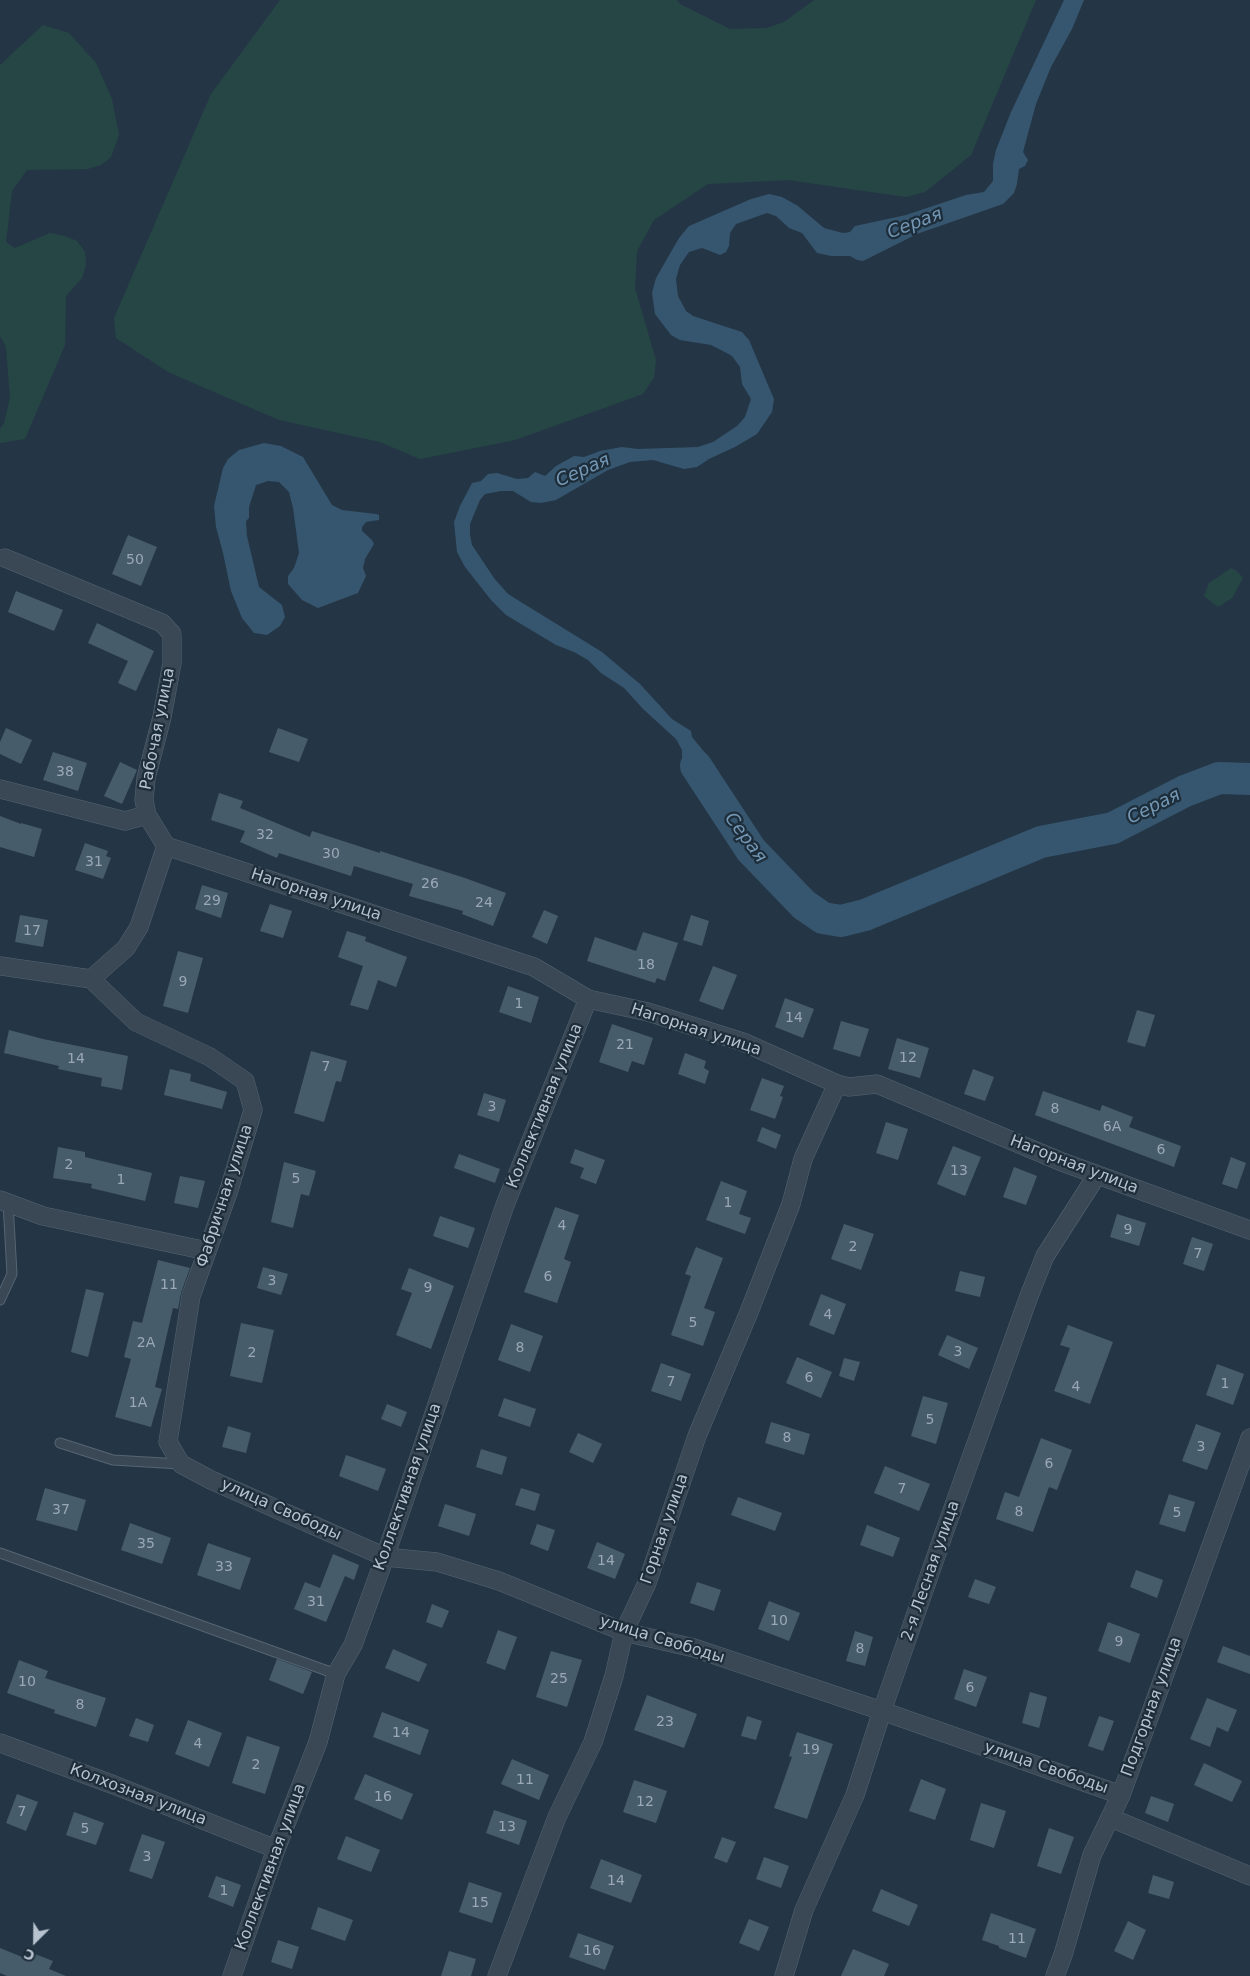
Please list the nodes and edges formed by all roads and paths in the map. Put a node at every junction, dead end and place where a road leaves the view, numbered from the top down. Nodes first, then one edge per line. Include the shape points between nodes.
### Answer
1 (5, 558) dead end
2 (0, 789) edge
3 (147, 815) junction
4 (166, 846) junction
5 (0, 966) edge
6 (92, 979) junction
7 (588, 999) junction
8 (837, 1084) junction
9 (1097, 1175) junction
10 (4, 1201) edge
11 (1250, 1230) edge
12 (207, 1251) junction
13 (0, 1300) edge
14 (1250, 1438) edge
15 (60, 1443) dead end
16 (181, 1464) junction
17 (0, 1554) edge
18 (385, 1557) junction
19 (624, 1632) junction
20 (336, 1674) junction
21 (882, 1711) junction
22 (0, 1743) edge
23 (1121, 1795) junction
24 (1111, 1818) junction
25 (276, 1849) junction
26 (1246, 1869) edge
27 (232, 1976) edge
28 (496, 1976) edge
29 (784, 1976) edge
30 (1055, 1976) edge

1 - 3 street, Рабочая улица via 162,623 172,634 169,681 146,778 144,800
2 - 3 street via 125,821
3 - 4 street, Рабочая улица
4 - 6 street via 139,927 126,948
4 - 7 street, Нагорная улица via 534,967
5 - 6 street
6 - 12 street, Фабричная улица via 136,1022 210,1056 245,1081 253,1110
7 - 8 street, Нагорная улица via 648,1012 744,1042
7 - 18 street, Коллективная улица via 505,1205
8 - 9 street, Нагорная улица via 850,1087 877,1084
8 - 19 street, Горная улица via 803,1159 791,1204 697,1436 648,1583
9 - 11 street, Нагорная улица
9 - 21 street, 2-я Лесная улица via 1045,1256
10 - 12 street via 43,1216
10 - 13 lane via 12,1274
12 - 16 street, Фабричная улица via 191,1296 168,1442
14 - 23 street, Подгорная улица
15 - 16 lane via 113,1460
16 - 18 street, улица Свободы
17 - 20 lane
18 - 19 street, улица Свободы via 437,1562 500,1581
18 - 20 street, Коллективная улица via 353,1645
19 - 21 street, улица Свободы via 694,1648
19 - 28 street, Горная улица via 614,1676 592,1742 557,1817
20 - 25 street, Коллективная улица via 318,1742
21 - 23 street, улица Свободы
21 - 29 street, 2-я Лесная улица via 855,1795 804,1910
22 - 25 street, Колхозная улица
23 - 24 street, Подгорная улица
24 - 26 street, улица Свободы
24 - 30 street, Подгорная улица via 1092,1855
25 - 27 street, Коллективная улица

